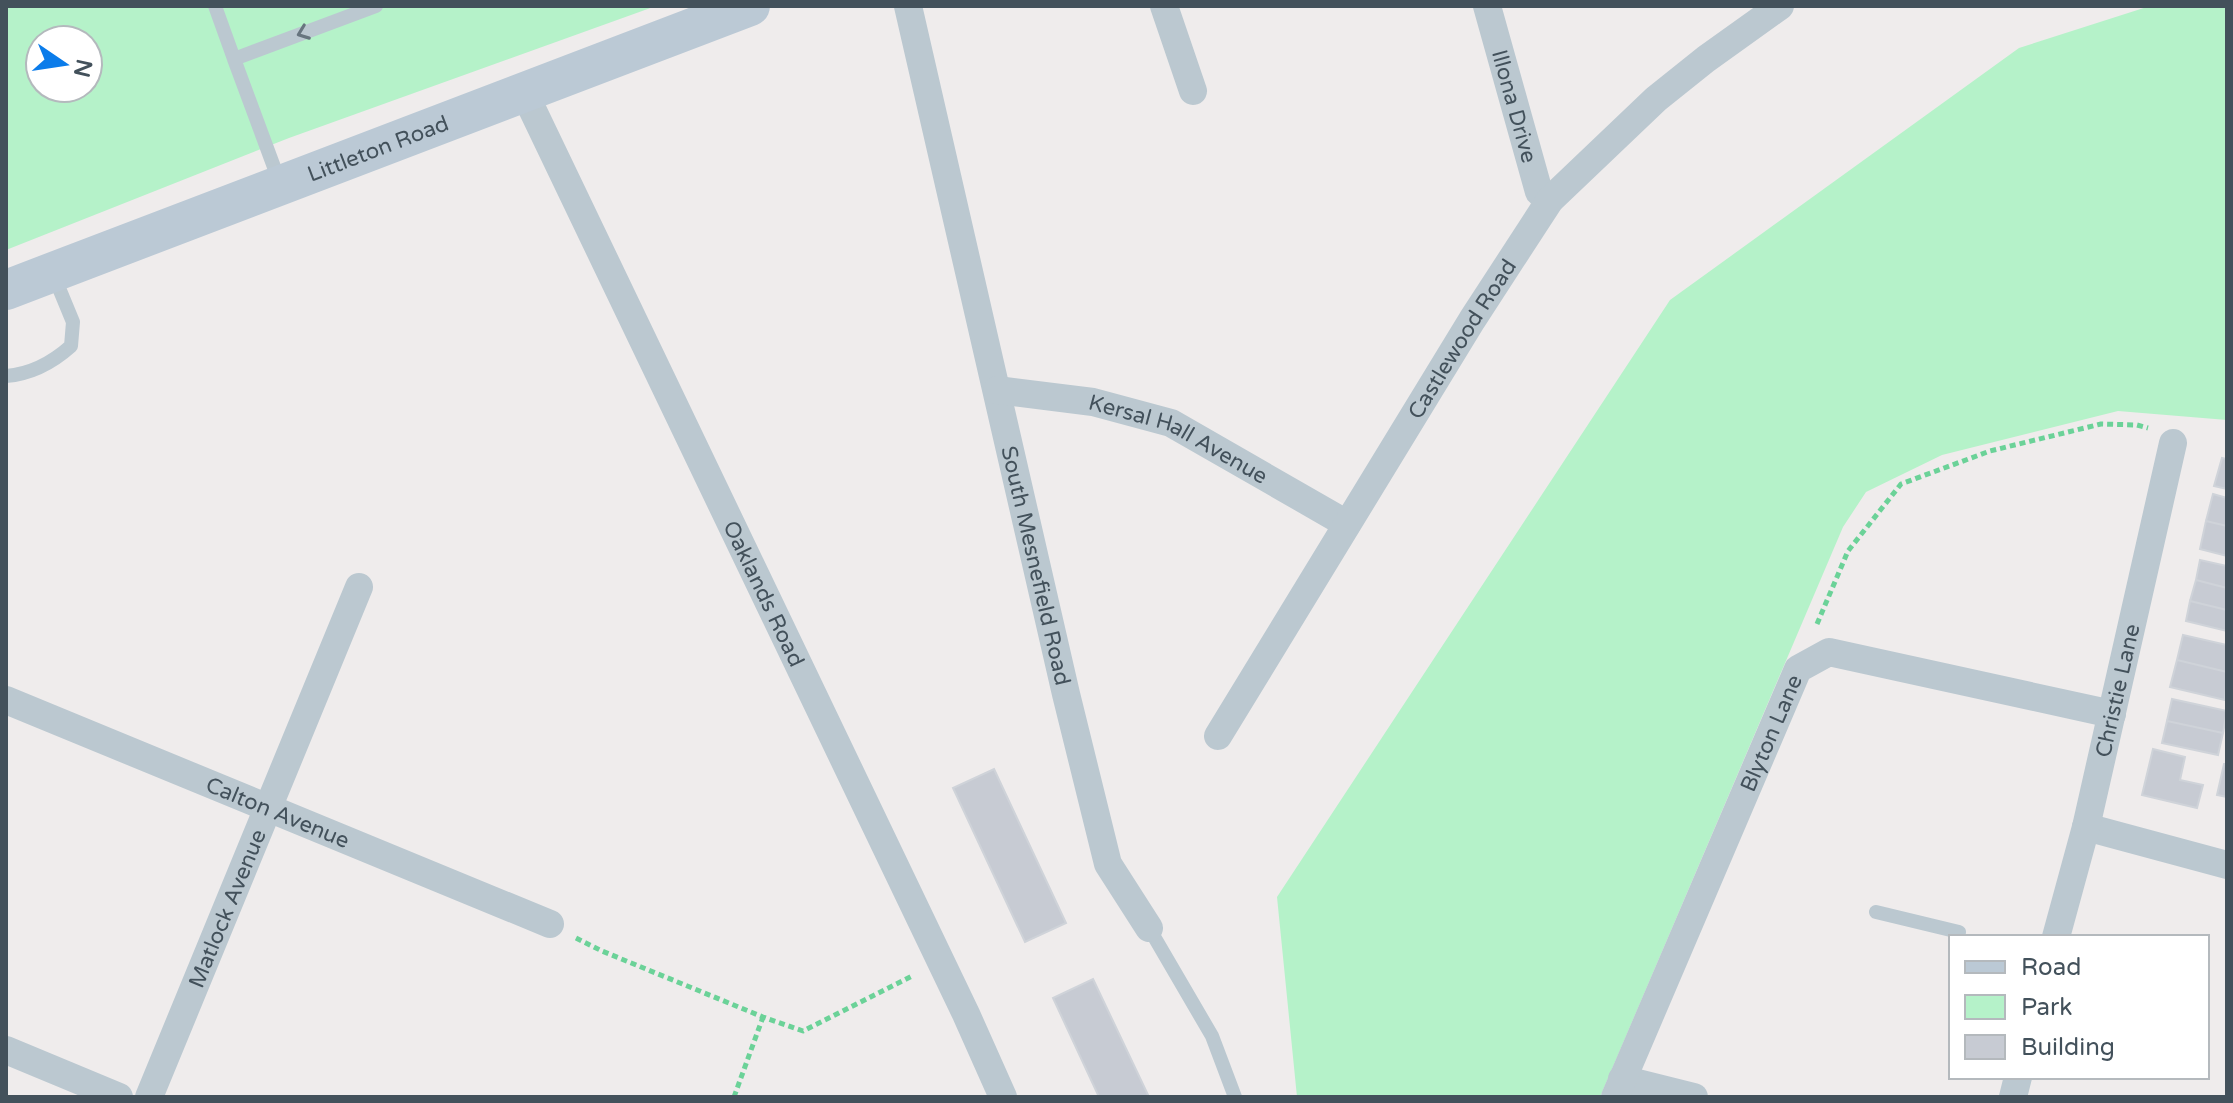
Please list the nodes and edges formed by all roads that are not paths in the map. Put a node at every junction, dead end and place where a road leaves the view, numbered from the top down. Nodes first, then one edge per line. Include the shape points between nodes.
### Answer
1 (215, 6) edge
2 (376, 6) edge
3 (750, 6) edge
4 (908, 6) edge
5 (1164, 6) edge
6 (1487, 6) edge
7 (1780, 6) edge
8 (234, 59) junction
9 (1193, 91) dead end
10 (524, 92) junction
11 (284, 186) junction
12 (1550, 200) junction
13 (52, 273) junction
14 (6, 290) edge
15 (6, 376) edge
16 (997, 390) junction
17 (2173, 443) road end
18 (1347, 524) junction
19 (359, 587) dead end
20 (6, 700) edge
21 (2112, 714) junction
22 (1218, 736) dead end
23 (268, 808) junction
24 (2086, 827) junction
25 (2227, 865) edge
26 (1876, 912) dead end
27 (550, 924) road end
28 (1149, 928) joint
29 (1959, 932) dead end
30 (2057, 935) edge
31 (6, 1050) edge
32 (1619, 1088) edge
33 (119, 1097) edge
34 (149, 1097) edge
35 (1003, 1097) edge
36 (1235, 1097) edge
37 (1694, 1097) edge

1 - 8 lane
2 -> 8 lane
3 - 10 street, Littleton Road
4 - 16 street, South Mesnefield Road
5 - 9 street
6 - 12 street, Illona Drive via 1539,192
7 - 12 street, Castlewood Road via 1656,99
8 - 11 lane
10 - 11 street, Littleton Road
10 - 35 street, Oaklands Road
11 - 13 street, Littleton Road
12 - 18 street, Castlewood Road
13 - 14 street, Littleton Road
13 - 15 lane via 73,322 71,346 37,370
16 - 18 street, Kersal Hall Avenue via 1093,402 1171,423
16 - 28 street, South Mesnefield Road via 1108,864
17 - 21 street, Christie Lane
18 - 22 street, Castlewood Road
19 - 23 street, Matlock Avenue
20 - 23 street, Calton Avenue
21 - 24 street, Christie Lane
21 - 32 street, Blyton Lane via 1829,652 1798,669
23 - 27 street, Calton Avenue
23 - 34 street, Matlock Avenue
24 - 25 street
24 - 30 street, Christie Lane
26 - 29 lane
28 - 36 lane, South Mesnefield Road via 1212,1036
31 - 33 street
32 - 37 street

